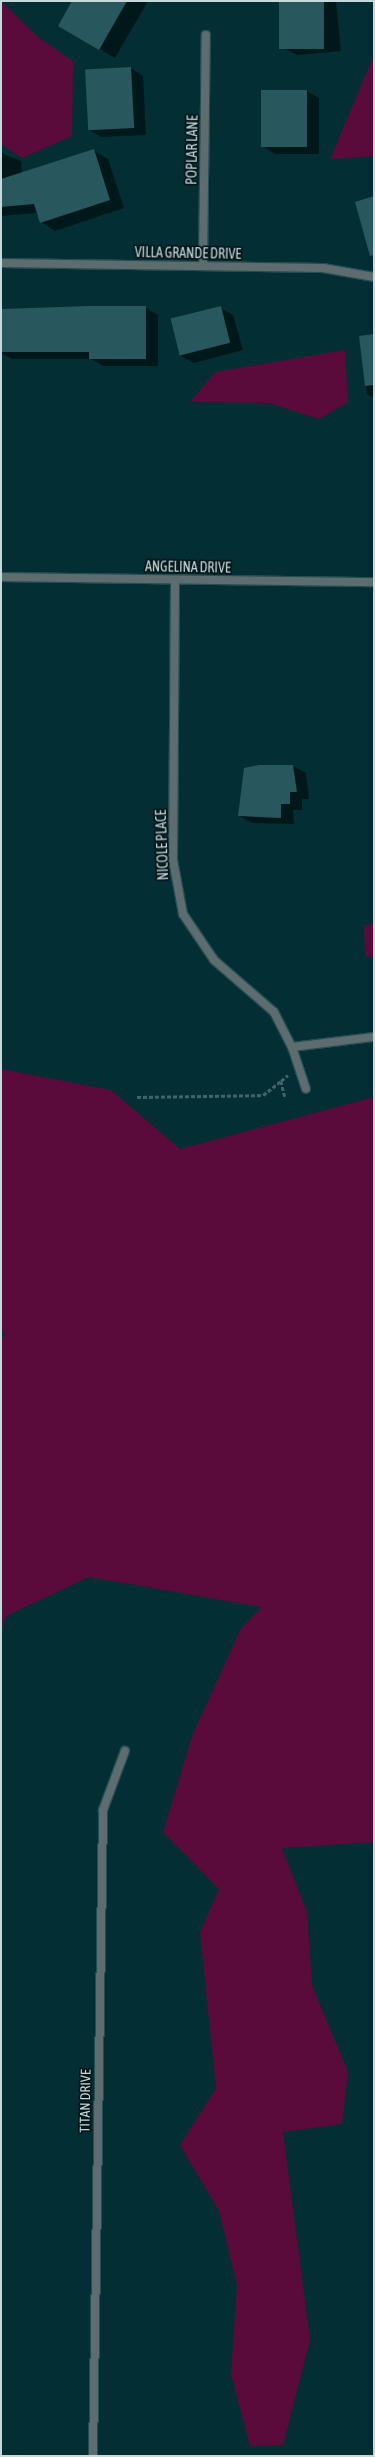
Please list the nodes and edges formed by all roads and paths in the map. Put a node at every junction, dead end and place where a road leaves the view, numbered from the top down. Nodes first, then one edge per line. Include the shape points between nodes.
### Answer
1 (206, 35) dead end
2 (1, 263) edge
3 (203, 265) junction
4 (374, 277) edge
5 (1, 578) edge
6 (175, 580) junction
7 (374, 582) edge
8 (374, 1037) edge
9 (292, 1047) junction
10 (306, 1089) dead end
11 (137, 1097) dead end
12 (285, 1097) dead end
13 (125, 1751) dead end
14 (93, 2456) edge

1 - 3 street, POPLAR LANE
2 - 3 street, VILLA GRANDE DRIVE
3 - 4 street, VILLA GRANDE DRIVE via 323,268
5 - 6 street, ANGELINA DRIVE
6 - 7 street, ANGELINA DRIVE
6 - 9 street, NICOLE PLACE via 173,860 183,914 214,960 274,1012
8 - 9 street
9 - 10 street, NICOLE PLACE
11 - 12 path via 263,1095 281,1081
13 - 14 street, TITAN DRIVE via 102,1810

